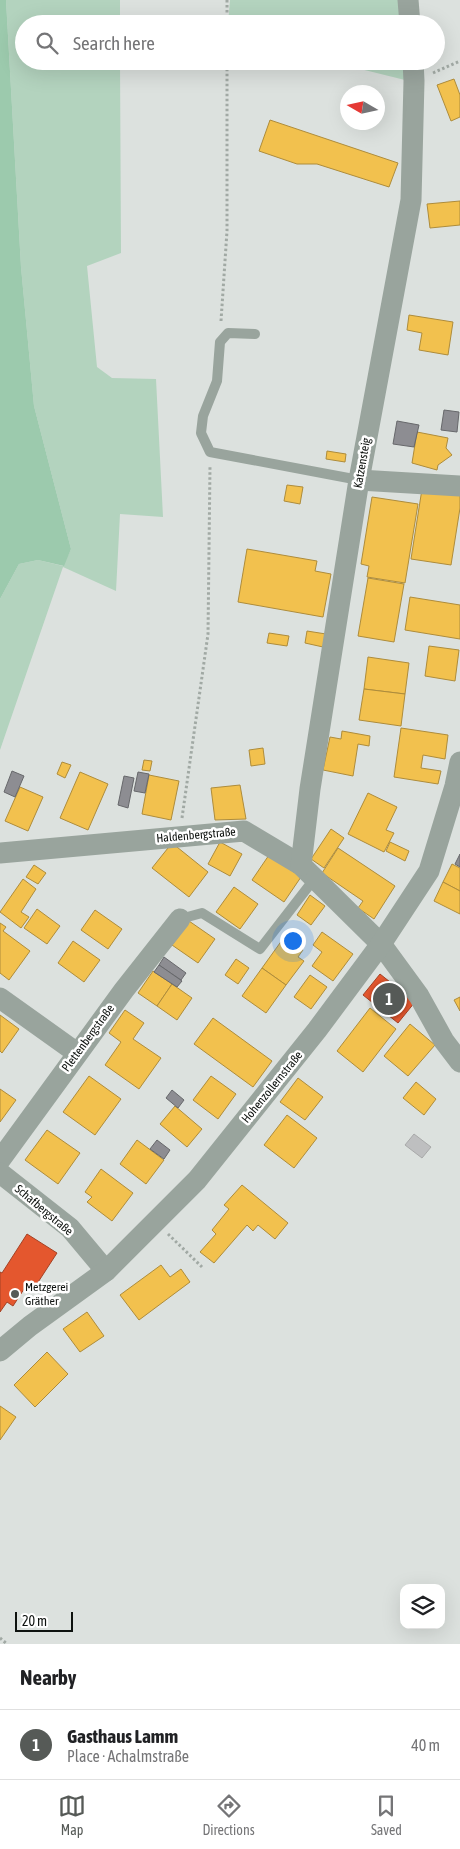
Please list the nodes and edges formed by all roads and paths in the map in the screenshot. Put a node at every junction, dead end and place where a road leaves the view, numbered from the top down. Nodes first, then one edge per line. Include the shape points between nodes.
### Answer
1 (227, 0) edge
2 (408, 0) edge
3 (227, 15) edge
4 (409, 15) edge
5 (460, 61) edge
6 (445, 64) edge
7 (227, 70) edge
8 (414, 71) edge
9 (255, 334) dead end
10 (220, 342) junction
11 (210, 452) junction
12 (359, 480) junction
13 (460, 486) edge
14 (460, 762) edge
15 (180, 836) junction
16 (0, 854) edge
17 (308, 871) junction
18 (180, 919) joint
19 (381, 944) junction
20 (0, 998) edge
21 (77, 1053) junction
22 (460, 1062) edge
23 (0, 1160) edge
24 (0, 1173) edge
25 (155, 1222) junction
26 (202, 1267) dead end
27 (106, 1271) junction
28 (0, 1351) edge
29 (0, 1638) edge
30 (7, 1644) edge

1 - 3 path
2 - 4 street
5 - 6 path
7 - 10 path via 227,231
8 - 12 street, Katzensteig via 411,200
9 - 10 lane via 228,333
10 - 11 lane via 217,381 203,416 201,433
11 - 12 lane
11 - 15 path via 208,634
12 - 13 street
12 - 17 street, Katzensteig via 310,788
14 - 19 street, Hohenzollernstraße via 428,871
15 - 16 street, Haldenbergstraße
15 - 17 street, Haldenbergstraße via 244,831
17 - 18 lane via 260,949 202,913
17 - 19 street, Haldenbergstraße
18 - 21 street, Plettenbergstraße
19 - 22 street, Haldenbergstraße via 420,996 444,1041
19 - 25 street, Hohenzollernstraße via 197,1180
20 - 21 street
21 - 23 street, Plettenbergstraße
24 - 27 street, Schafbergstraße via 70,1228
25 - 26 path
25 - 27 street, Hohenzollernstraße
27 - 28 street, Hohenzollernstraße
29 - 30 path

